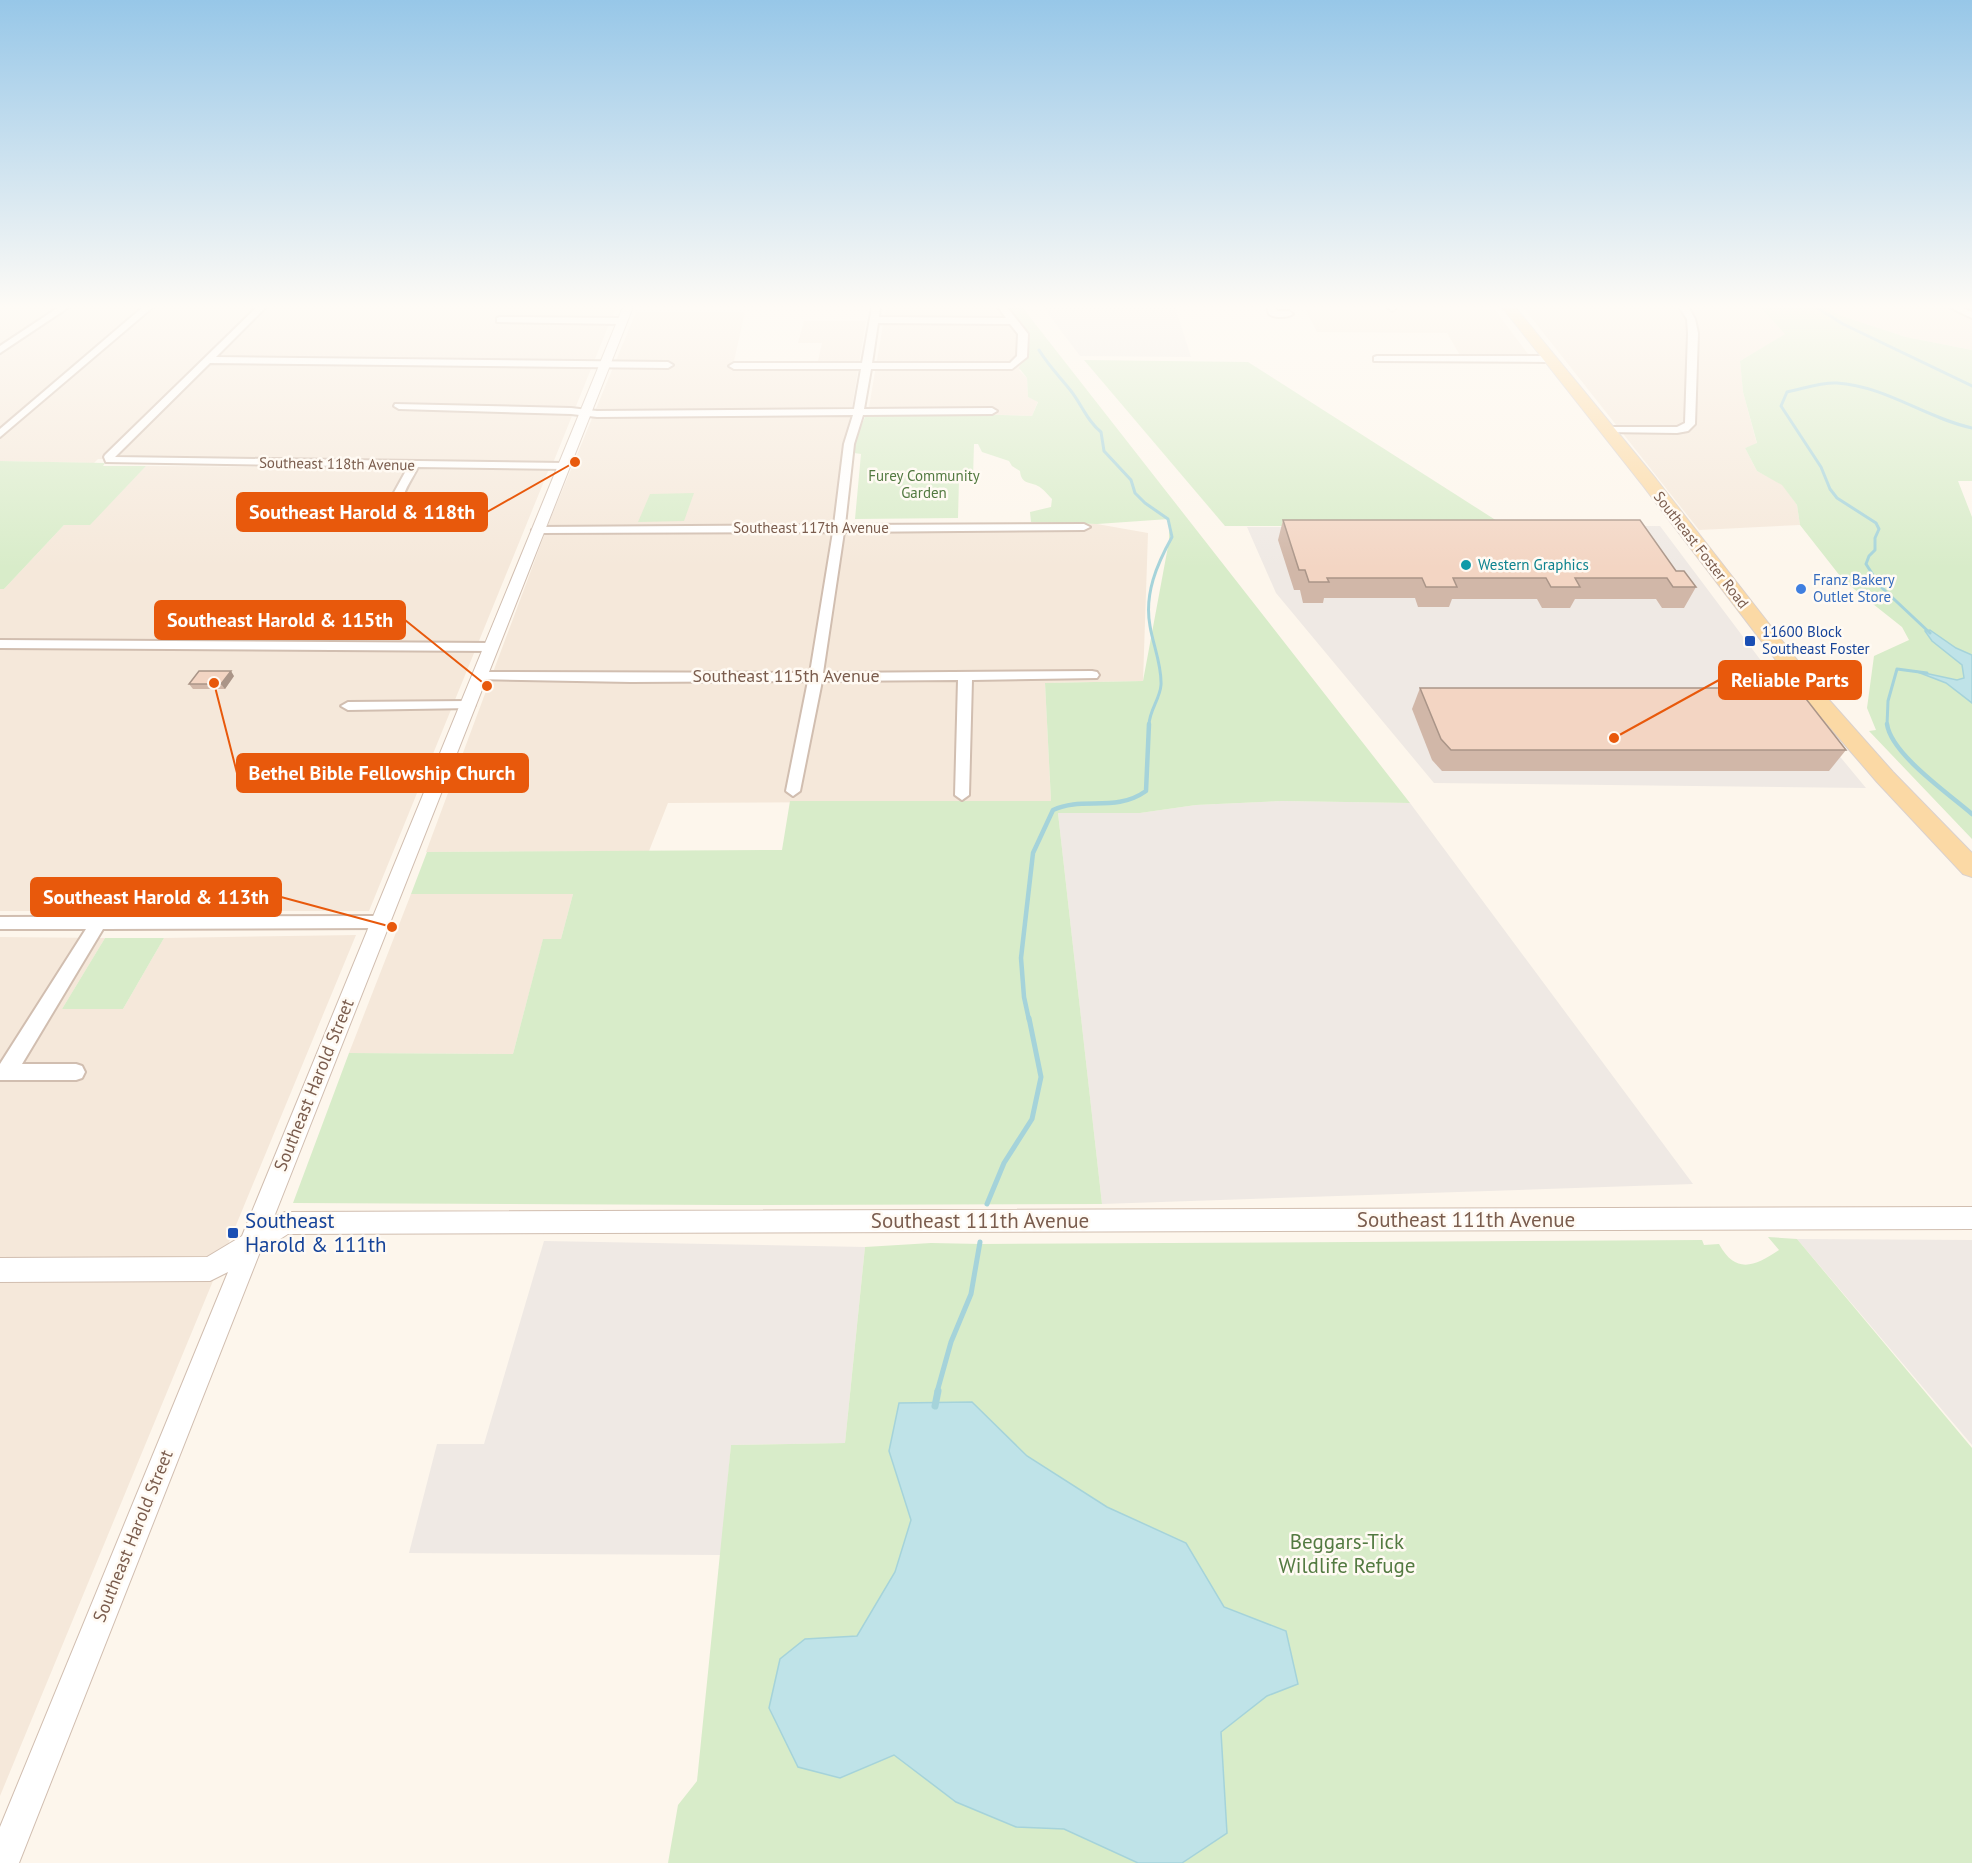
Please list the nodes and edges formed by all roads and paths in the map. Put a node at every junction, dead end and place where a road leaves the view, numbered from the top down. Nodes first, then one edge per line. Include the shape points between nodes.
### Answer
1 (47, 394) edge
2 (173, 394) edge
3 (593, 394) edge
4 (862, 394) edge
5 (1578, 394) edge
6 (1691, 394) edge
7 (399, 406) dead end
8 (859, 411) junction
9 (992, 411) dead end
10 (586, 412) junction
11 (1607, 430) junction
12 (0, 434) edge
13 (414, 465) junction
14 (564, 466) junction
15 (392, 526) dead end
16 (1084, 527) dead end
17 (839, 528) junction
18 (538, 531) junction
19 (0, 644) edge
20 (491, 647) junction
21 (965, 675) junction
22 (1092, 675) dead end
23 (480, 676) junction
24 (816, 676) junction
25 (468, 705) junction
26 (348, 706) dead end
27 (793, 791) dead end
28 (962, 795) dead end
29 (1972, 868) edge
30 (381, 922) junction
31 (0, 923) edge
32 (98, 924) junction
33 (76, 1071) dead end
34 (3, 1072) edge
35 (1972, 1218) edge
36 (249, 1245) junction
37 (0, 1270) edge
38 (2, 1863) edge

1 - 12 street
2 - 13 street, Southeast 118th Avenue via 110,460
3 - 10 street, Southeast Harold Street
4 - 8 street
5 - 11 main road, Southeast Foster Road
6 - 11 street via 1688,428
7 - 10 street
8 - 9 street
8 - 10 street
8 - 17 street via 849,444
10 - 14 street, Southeast Harold Street
11 - 29 main road, Southeast Foster Road via 1822,705
13 - 14 street, Southeast 118th Avenue
13 - 15 street via 397,498 398,511
14 - 18 street, Southeast Harold Street
16 - 17 street, Southeast 117th Avenue
17 - 18 street, Southeast 117th Avenue
17 - 24 street
18 - 20 street, Southeast Harold Street
19 - 20 street
20 - 23 street, Southeast Harold Street
21 - 22 street, Southeast 115th Avenue
21 - 24 street, Southeast 115th Avenue
21 - 28 street
23 - 24 street, Southeast 115th Avenue
23 - 25 street, Southeast Harold Street
24 - 27 street
25 - 26 street
25 - 30 street, Southeast Harold Street
30 - 32 street
30 - 36 street, Southeast Harold Street
31 - 32 street
32 - 34 street
33 - 34 street
35 - 36 street, Southeast 111th Avenue via 285,1223
36 - 37 street, Southeast 111th Avenue via 210,1269
36 - 38 street, Southeast Harold Street

